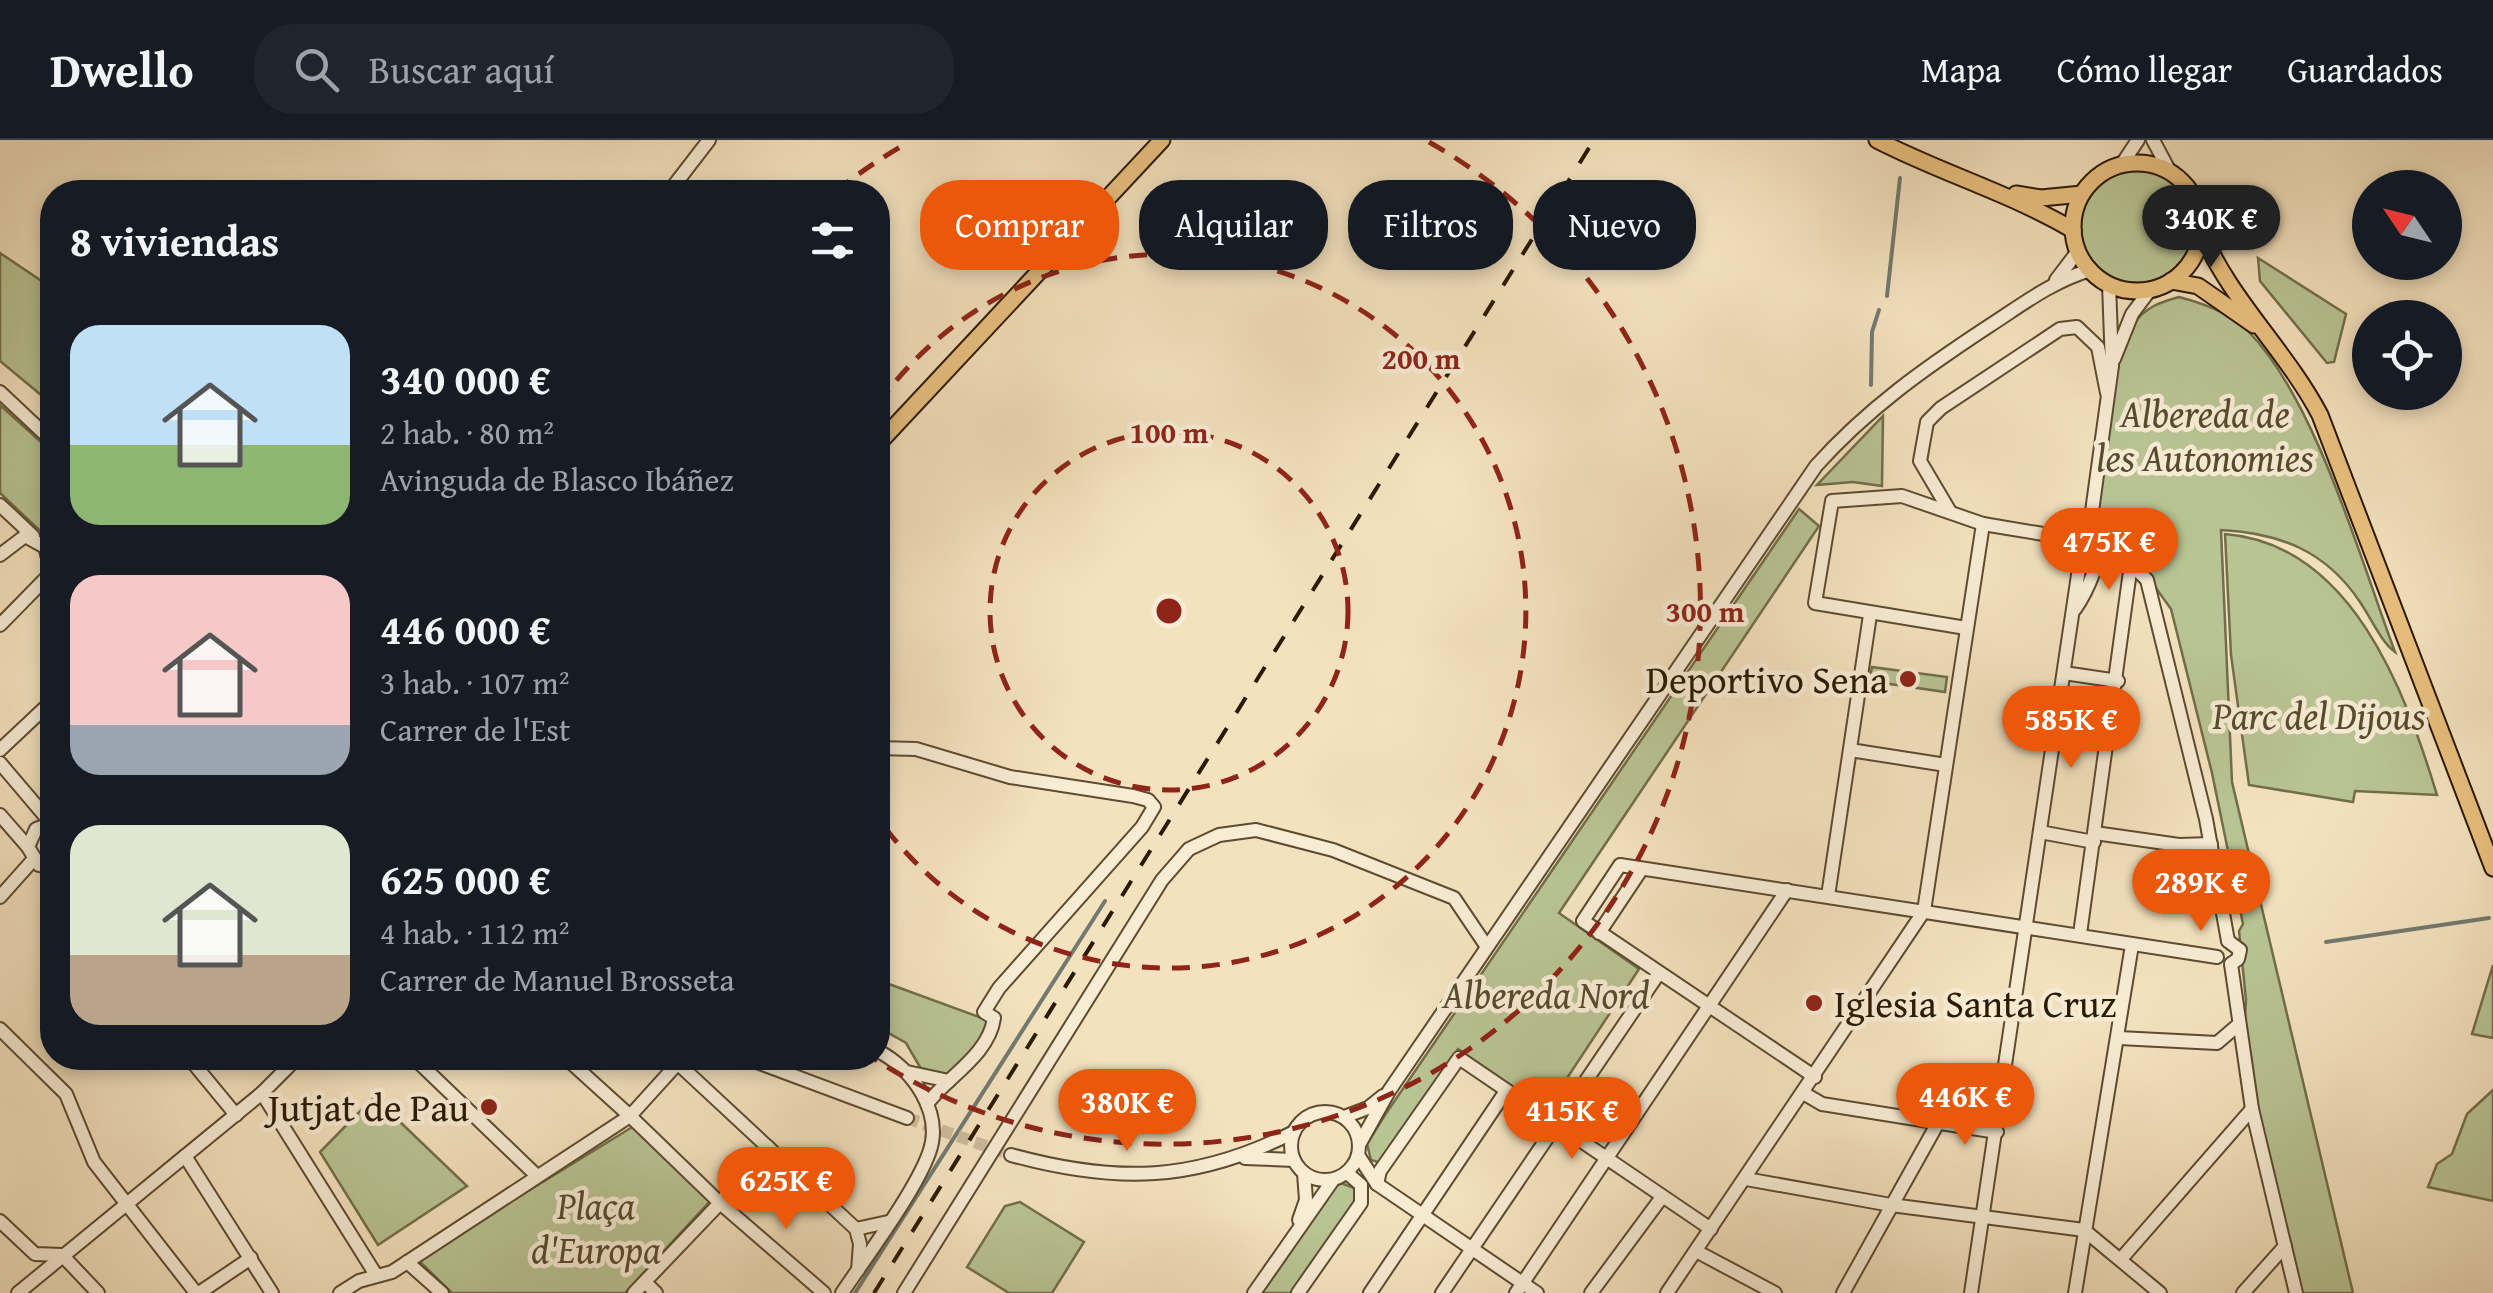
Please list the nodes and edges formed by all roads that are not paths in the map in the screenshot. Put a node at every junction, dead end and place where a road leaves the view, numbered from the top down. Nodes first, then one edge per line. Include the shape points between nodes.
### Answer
1 (709, 140) edge
2 (1162, 140) edge
3 (1876, 140) edge
4 (2138, 140) edge
5 (2153, 140) edge
6 (2122, 164) junction
7 (2170, 172) junction
8 (679, 180) edge
9 (2002, 191) junction
10 (2082, 194) junction
11 (2073, 230) junction
12 (2201, 230) junction
13 (2078, 252) junction
14 (2090, 270) junction
15 (2056, 280) junction
16 (2171, 281) junction
17 (2109, 284) junction
18 (2150, 290) junction
19 (2270, 338) junction
20 (2112, 366) junction
21 (0, 392) edge
22 (2107, 393) junction
23 (40, 430) edge
24 (890, 431) edge
25 (0, 505) edge
26 (1950, 510) junction
27 (1983, 524) junction
28 (2090, 526) junction
29 (40, 539) edge
30 (2073, 539) junction
31 (40, 543) edge
32 (2101, 550) junction
33 (0, 555) edge
34 (2081, 555) junction
35 (2132, 564) junction
36 (40, 584) edge
37 (2130, 594) junction
38 (2151, 594) junction
39 (2075, 610) junction
40 (1870, 614) junction
41 (0, 625) edge
42 (1966, 628) junction
43 (2064, 672) junction
44 (2118, 681) junction
45 (40, 712) edge
46 (890, 748) edge
47 (0, 750) edge
48 (1850, 750) junction
49 (0, 763) edge
50 (1946, 766) junction
51 (40, 809) edge
52 (0, 814) edge
53 (40, 828) edge
54 (2040, 832) junction
55 (2095, 838) junction
56 (2211, 844) junction
57 (31, 854) junction
58 (40, 861) edge
59 (2493, 868) edge
60 (1642, 870) junction
61 (1787, 890) junction
62 (1828, 896) junction
63 (0, 897) edge
64 (1924, 911) junction
65 (2027, 925) junction
66 (1599, 933) junction
67 (2080, 934) junction
68 (2228, 941) junction
69 (2132, 945) junction
70 (1487, 947) junction
71 (2217, 957) junction
72 (2231, 964) junction
73 (1659, 974) junction
74 (1710, 1006) junction
75 (2238, 1025) junction
76 (0, 1029) edge
77 (2119, 1038) junction
78 (890, 1057) edge
79 (40, 1068) edge
80 (42, 1070) edge
81 (199, 1070) edge
82 (285, 1070) edge
83 (427, 1070) edge
84 (579, 1070) edge
85 (667, 1070) edge
86 (686, 1070) edge
87 (778, 1070) edge
88 (907, 1072) junction
89 (1815, 1077) junction
90 (949, 1081) junction
91 (1389, 1091) junction
92 (1506, 1091) junction
93 (262, 1093) junction
94 (1805, 1094) junction
95 (927, 1104) junction
96 (2252, 1109) junction
97 (236, 1114) junction
98 (630, 1116) junction
99 (1344, 1117) junction
100 (907, 1118) tunnel mouth
101 (1939, 1121) junction
102 (1555, 1124) junction
103 (1294, 1132) junction
104 (1997, 1132) junction
105 (768, 1146) junction
106 (1359, 1149) junction
107 (1011, 1155) tunnel mouth
108 (184, 1156) junction
109 (1243, 1158) junction
110 (1294, 1160) junction
111 (1607, 1160) junction
112 (1347, 1173) junction
113 (1304, 1174) junction
114 (537, 1176) junction
115 (1746, 1179) junction
116 (1333, 1180) junction
117 (1377, 1184) junction
118 (1662, 1196) junction
119 (720, 1203) junction
120 (126, 1204) junction
121 (1891, 1205) junction
122 (1422, 1214) junction
123 (1984, 1216) junction
124 (0, 1221) edge
125 (888, 1222) junction
126 (856, 1229) junction
127 (1711, 1229) junction
128 (2084, 1230) junction
129 (1292, 1237) junction
130 (2285, 1246) junction
131 (1472, 1249) junction
132 (1696, 1250) junction
133 (35, 1254) junction
134 (62, 1255) junction
135 (250, 1258) junction
136 (2121, 1260) junction
137 (407, 1262) junction
138 (858, 1270) junction
139 (376, 1275) junction
140 (640, 1288) edge
141 (1519, 1288) edge
142 (20, 1290) edge
143 (192, 1292) edge
144 (98, 1293) edge
145 (272, 1293) edge
146 (340, 1293) edge
147 (442, 1293) edge
148 (656, 1293) edge
149 (824, 1293) edge
150 (842, 1293) edge
151 (904, 1293) edge
152 (1254, 1293) edge
153 (1298, 1293) edge
154 (1370, 1293) edge
155 (1442, 1293) edge
156 (1537, 1293) edge
157 (1591, 1293) edge
158 (1668, 1293) edge
159 (1775, 1293) edge
160 (1843, 1293) edge
161 (1971, 1293) edge
162 (2075, 1293) edge
163 (2160, 1293) edge
164 (2244, 1293) edge
165 (2296, 1293) edge

1 - 8 street
2 - 24 main road
3 - 9 main road
4 - 6 street
5 - 7 street
6 - 7 main road via 2147,163
6 - 10 main road
7 - 12 main road via 2195,199
9 - 10 main road via 2041,198
9 - 11 main road
10 - 11 main road
11 - 13 main road
12 - 16 main road via 2192,259
12 - 19 main road via 2214,263
13 - 14 main road
13 - 15 street
14 - 15 street
14 - 17 main road
15 - 70 street via 1900,385 1816,466
16 - 18 main road
16 - 19 main road via 2225,301
17 - 18 main road
17 - 20 street
18 - 20 street via 2132,314
19 - 59 main road via 2320,414
20 - 22 street
21 - 23 street
22 - 26 street via 2098,348 2077,327 2060,329 1941,408 1926,422 1920,461
22 - 28 street
25 - 29 street
26 - 27 street
26 - 40 street via 1890,495 1832,501 1815,603
27 - 30 street
27 - 42 street
28 - 30 street
28 - 32 street via 2100,532
30 - 34 street
31 - 33 street via 24,536
32 - 34 street
32 - 35 street
32 - 39 street
34 - 39 street
35 - 37 street
35 - 38 street
36 - 41 street
37 - 38 street
37 - 44 street
38 - 56 street
39 - 43 street
40 - 42 street
40 - 48 street
42 - 50 street
43 - 44 street
43 - 54 street
44 - 55 street
45 - 47 street
46 - 90 street via 916,749 1010,777 1133,796 1154,807 999,988 984,1012 994,1018 992,1029
48 - 50 street
48 - 62 street
49 - 51 street
50 - 64 street
52 - 57 street
53 - 57 street
54 - 55 street
54 - 65 street
55 - 56 street
55 - 67 street
56 - 68 street
57 - 58 street
57 - 63 street
60 - 61 street
60 - 66 street
60 - 66 street via 1620,865 1583,921
61 - 62 street
61 - 74 street
62 - 64 street
64 - 65 street
64 - 89 street
65 - 67 street
65 - 104 street
66 - 73 street
67 - 69 street
68 - 71 street via 2218,946
68 - 72 street via 2240,950
69 - 71 street
69 - 77 street
70 - 91 street
70 - 151 street via 1454,898 1333,850 1256,830 1190,848 1162,880
71 - 72 street
72 - 75 street
73 - 74 street
73 - 102 street
74 - 89 street
74 - 111 street
75 - 77 street via 2217,1043
75 - 96 street
76 - 79 street
77 - 128 street
78 - 88 street
80 - 120 street via 66,1094 94,1162
81 - 97 street
82 - 93 street
83 - 114 street
84 - 98 street
85 - 98 street
86 - 105 street
87 - 100 street
88 - 90 street
88 - 95 street
89 - 94 street
90 - 95 street
91 - 99 street
91 - 106 street
92 - 102 street
92 - 117 street via 1459,1058
92 - 122 street
93 - 97 street
93 - 139 street
94 - 101 street via 1822,1104
94 - 115 street
95 - 125 street via 930,1152
96 - 130 street
96 - 136 street
97 - 108 street
98 - 114 street
98 - 119 street
99 - 103 street via 1321,1112
99 - 106 street
101 - 104 street
101 - 121 street
102 - 111 street
102 - 131 street
103 - 109 street
103 - 110 street
104 - 123 street
105 - 119 street
105 - 126 street
106 - 112 street
106 - 117 street
107 - 109 street via 1059,1168 1145,1176
108 - 120 street
108 - 135 street
109 - 110 street
110 - 113 street
111 - 118 street
111 - 141 street
112 - 116 street
112 - 153 street via 1364,1192 1361,1202
113 - 116 street
113 - 129 street via 1306,1200
114 - 137 street
115 - 121 street
115 - 127 street
116 - 129 street
117 - 122 street
118 - 127 street
118 - 157 street
119 - 140 street
119 - 149 street
120 - 134 street
120 - 143 street
121 - 123 street
121 - 160 street
122 - 131 street
122 - 154 street
123 - 128 street
123 - 161 street
124 - 133 street
125 - 126 street
125 - 138 street
126 - 138 street
127 - 132 street
128 - 136 street
128 - 162 street
129 - 152 street
130 - 164 street
130 - 165 street
131 - 141 street
131 - 155 street
132 - 158 street
132 - 159 street
133 - 134 street
133 - 142 street
134 - 142 street
134 - 144 street
135 - 143 street
135 - 145 street
136 - 163 street
137 - 139 street
137 - 147 street
138 - 150 street
139 - 146 street
140 - 148 street
141 - 156 street

